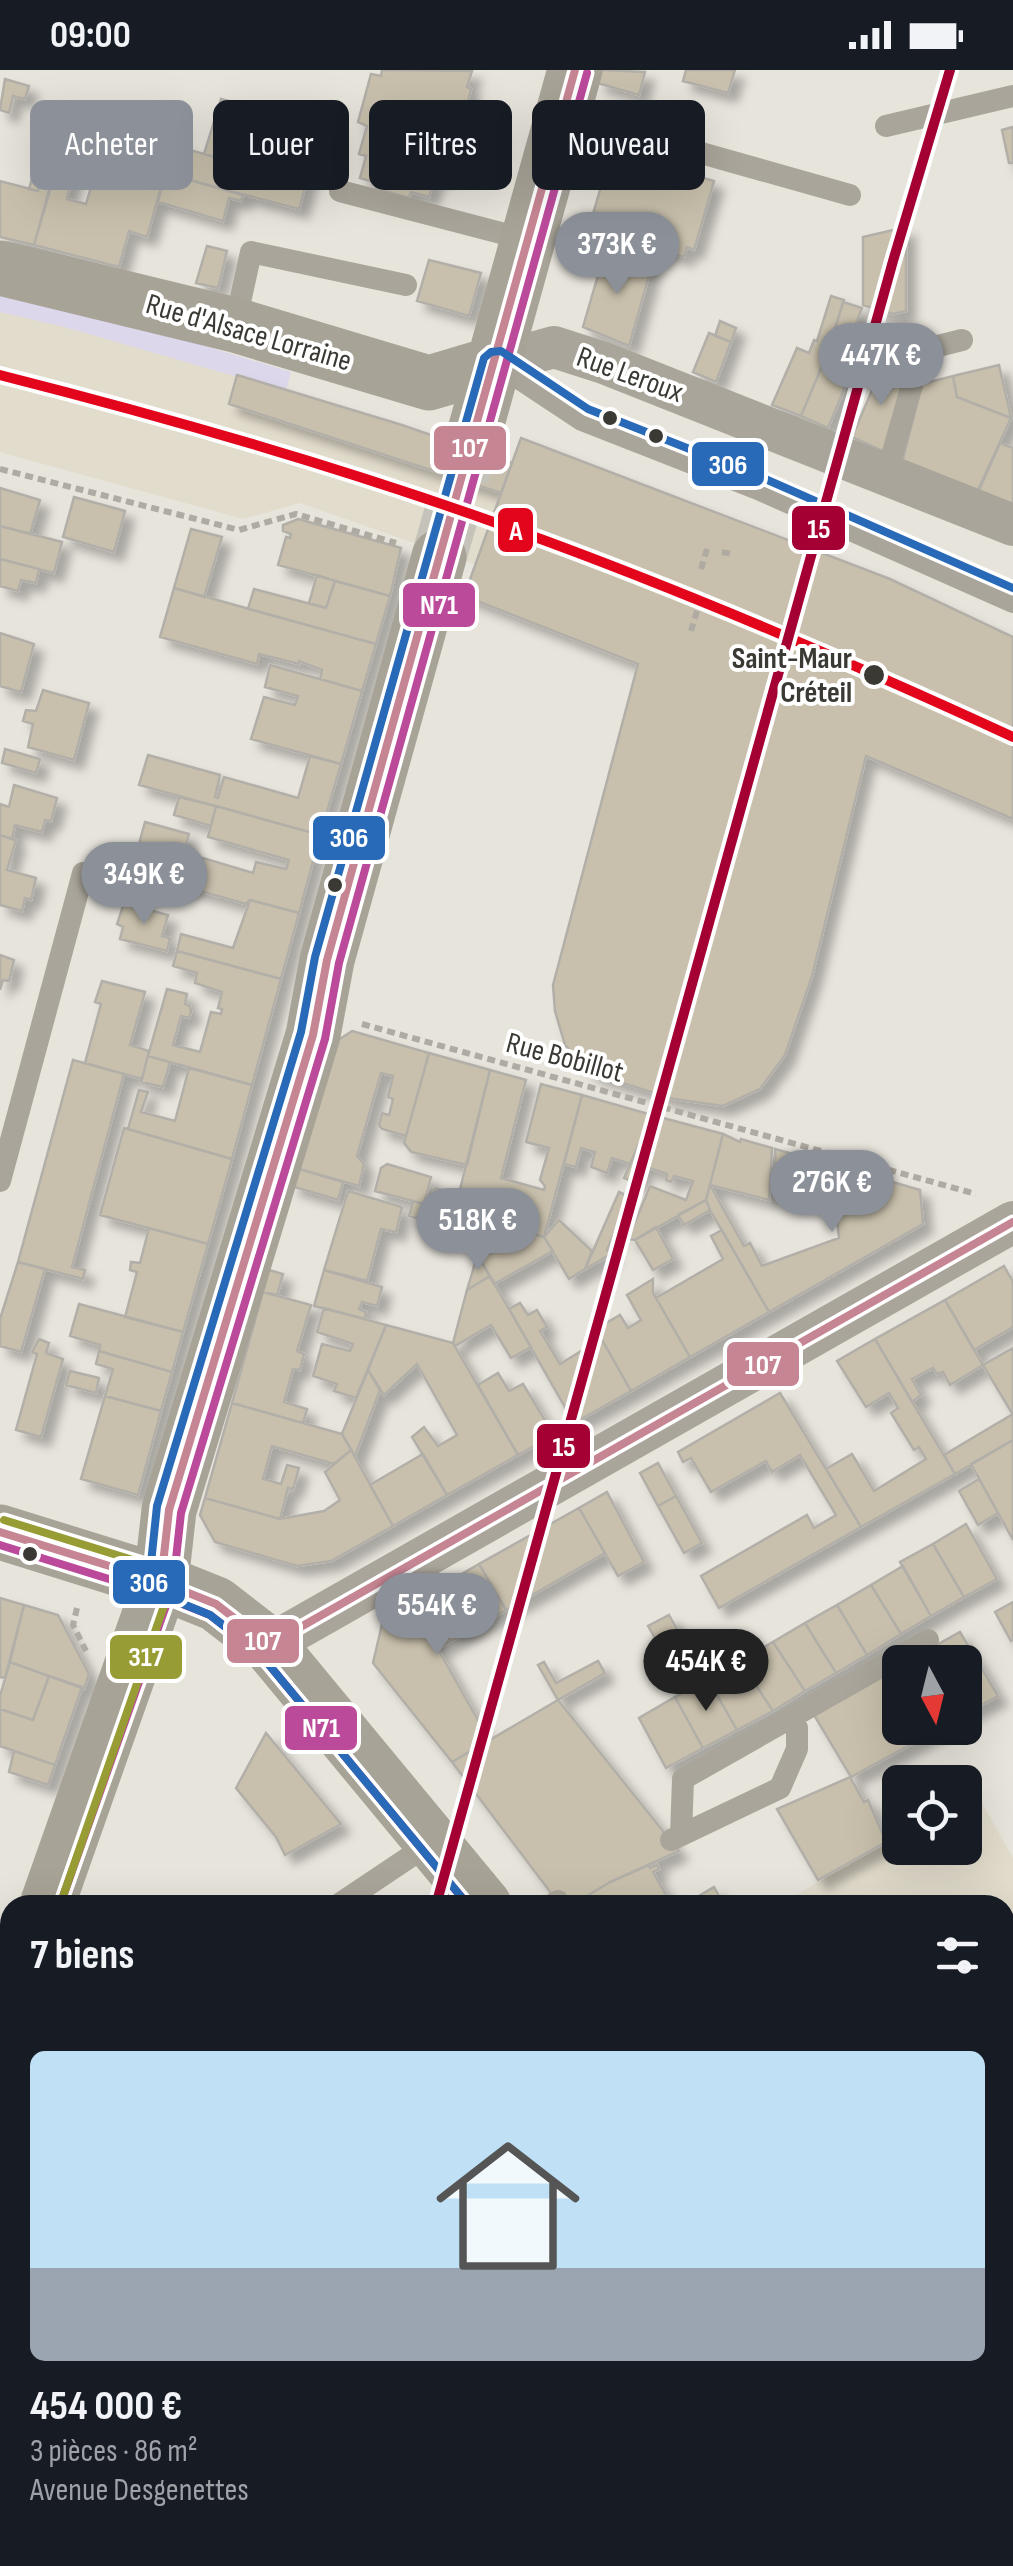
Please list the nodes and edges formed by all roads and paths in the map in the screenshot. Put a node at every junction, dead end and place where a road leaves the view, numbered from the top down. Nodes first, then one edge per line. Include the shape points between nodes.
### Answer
1 (570, 92) edge
2 (1013, 96) edge
3 (886, 126) dead end
4 (340, 190) dead end
5 (850, 195) dead end
6 (528, 240) junction
7 (0, 268) edge
8 (406, 285) dead end
9 (235, 325) junction
10 (962, 340) dead end
11 (496, 363) junction
12 (470, 449) tunnel mouth
13 (0, 469) edge
14 (887, 473) junction
15 (1013, 524) edge
16 (707, 549) dead end
17 (426, 552) joint
18 (722, 552) dead end
19 (732, 554) dead end
20 (701, 569) dead end
21 (1013, 602) edge
22 (697, 612) dead end
23 (691, 631) dead end
24 (83, 874) dead end
25 (355, 1022) dead end
26 (0, 1181) edge
27 (998, 1209) edge
28 (0, 1532) edge
29 (161, 1582) junction
30 (88, 1603) dead end
31 (928, 1640) dead end
32 (269, 1645) junction
33 (91, 1660) dead end
34 (798, 1728) dead end
35 (432, 1842) junction
36 (51, 1895) edge
37 (353, 1895) edge
38 (476, 1895) edge

1 - 5 lane
1 - 6 street
2 - 3 lane
4 - 6 lane
6 - 11 street
7 - 9 street, Rue d'Alsace Lorraine
8 - 9 lane via 251,252
9 - 11 street, Rue d'Alsace Lorraine via 429,384
10 - 14 lane via 922,350
11 - 12 street
11 - 14 street, Rue Leroux via 554,347
11 - 21 lane, Rue Leroux via 582,420
13 - 17 path via 239,530 296,514
14 - 15 street, Rue Leroux
16 - 20 path
17 - 29 street via 313,1035 168,1510
18 - 19 path
22 - 23 path
24 - 26 lane
25 - 27 path, Rue Bobillot
27 - 32 street
28 - 29 street
29 - 32 street via 216,1604
29 - 36 street
30 - 33 path via 74,1610 73,1625
31 - 34 lane via 683,1780 676,1838 780,1788 797,1749
32 - 35 street
35 - 37 lane
35 - 38 street

